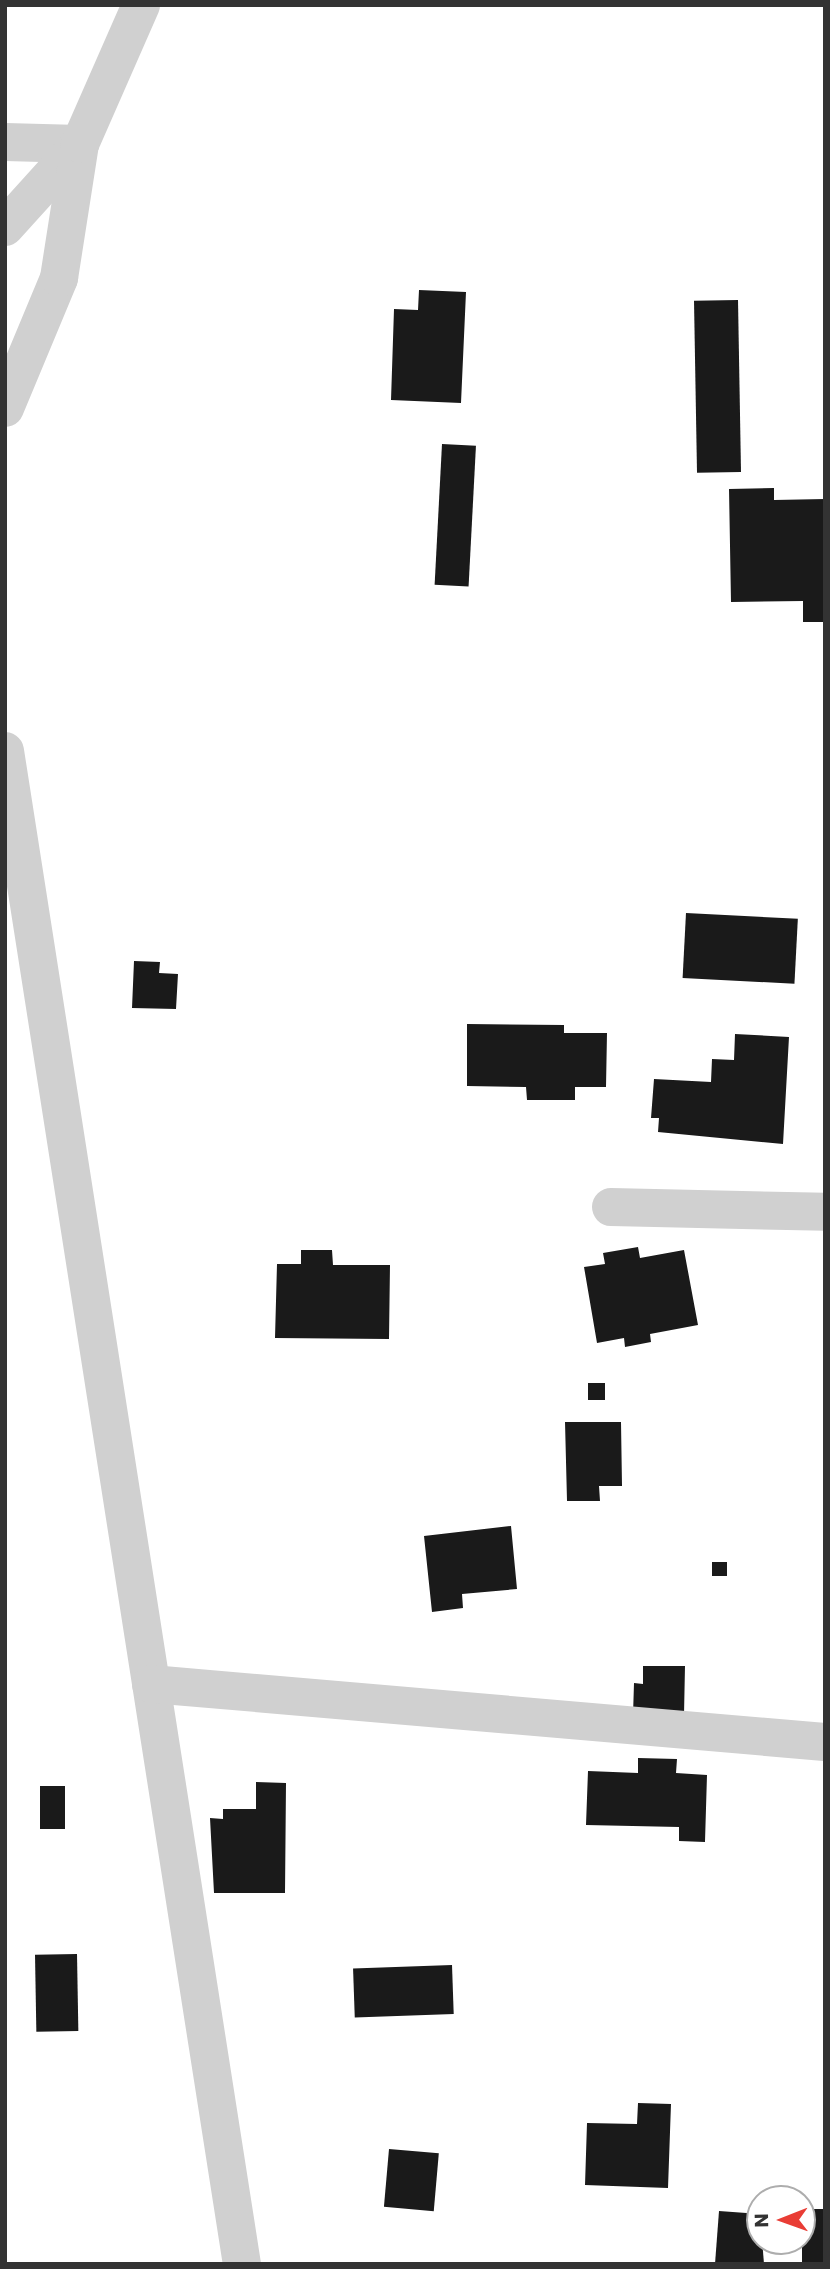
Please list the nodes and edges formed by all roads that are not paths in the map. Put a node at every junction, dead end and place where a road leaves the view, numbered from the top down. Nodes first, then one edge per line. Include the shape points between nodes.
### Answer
1 (141, 5) edge
2 (5, 142) edge
3 (80, 144) junction
4 (5, 227) edge
5 (5, 408) edge
6 (5, 751) edge
7 (611, 1207) dead end
8 (825, 1212) edge
9 (151, 1684) junction
10 (825, 1742) edge
11 (242, 2264) edge

1 - 3 street
2 - 3 street
3 - 4 street
3 - 5 street via 59,278
6 - 9 street
7 - 8 street
9 - 10 street
9 - 11 street

